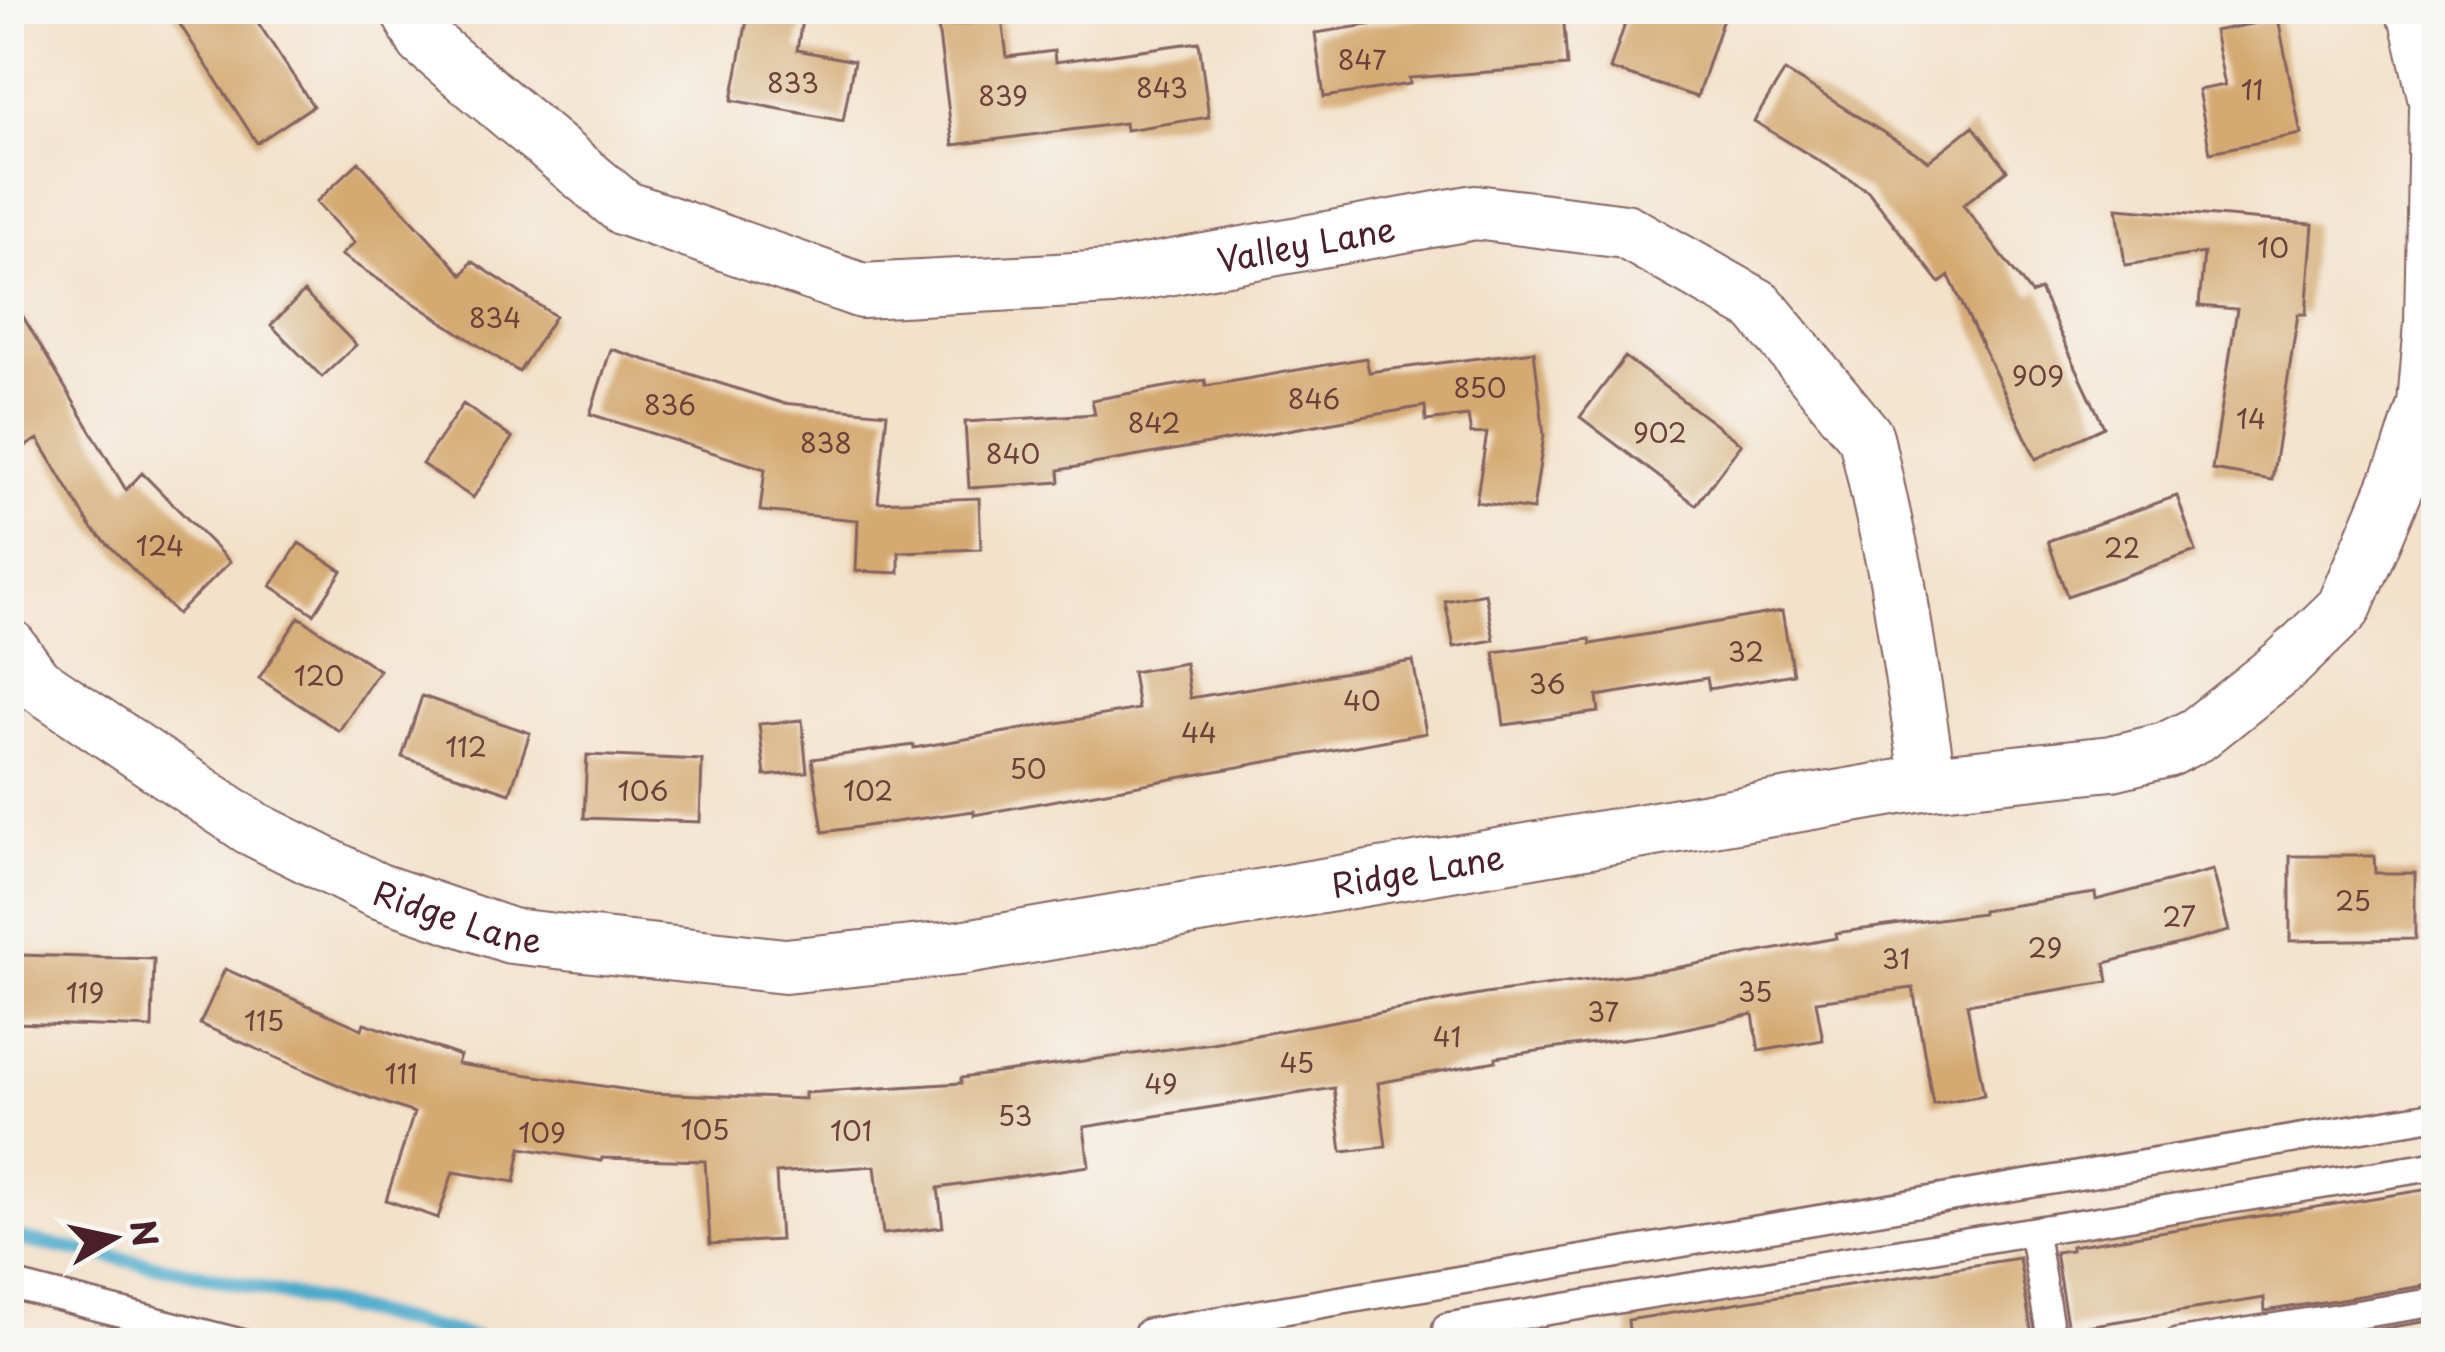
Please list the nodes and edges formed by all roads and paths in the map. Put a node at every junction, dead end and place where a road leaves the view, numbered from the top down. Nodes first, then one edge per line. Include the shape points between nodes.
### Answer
1 (407, 9) edge
2 (2422, 14) edge
3 (2436, 105) edge
4 (9, 646) edge
5 (1929, 782) junction
6 (2436, 1115) edge
7 (2436, 1166) edge
8 (2033, 1231) junction
9 (9, 1284) edge
10 (2436, 1302) edge
11 (1148, 1333) dead end
12 (241, 1343) edge
13 (1446, 1343) edge
14 (2052, 1343) edge
15 (2177, 1343) edge

1 - 5 street, Valley Lane via 424,40 624,208 862,291 1112,278 1475,212 1625,231 1759,306 1866,436
2 - 3 street, Ridge Lane
3 - 5 street, Ridge Lane via 2425,404 2344,608 2227,714 2166,750
4 - 5 street, Ridge Lane via 35,682 250,827 376,890 511,936 785,966 960,948
6 - 11 lane
7 - 8 lane
8 - 13 lane via 1447,1327
8 - 14 lane
9 - 12 lane
10 - 15 lane

